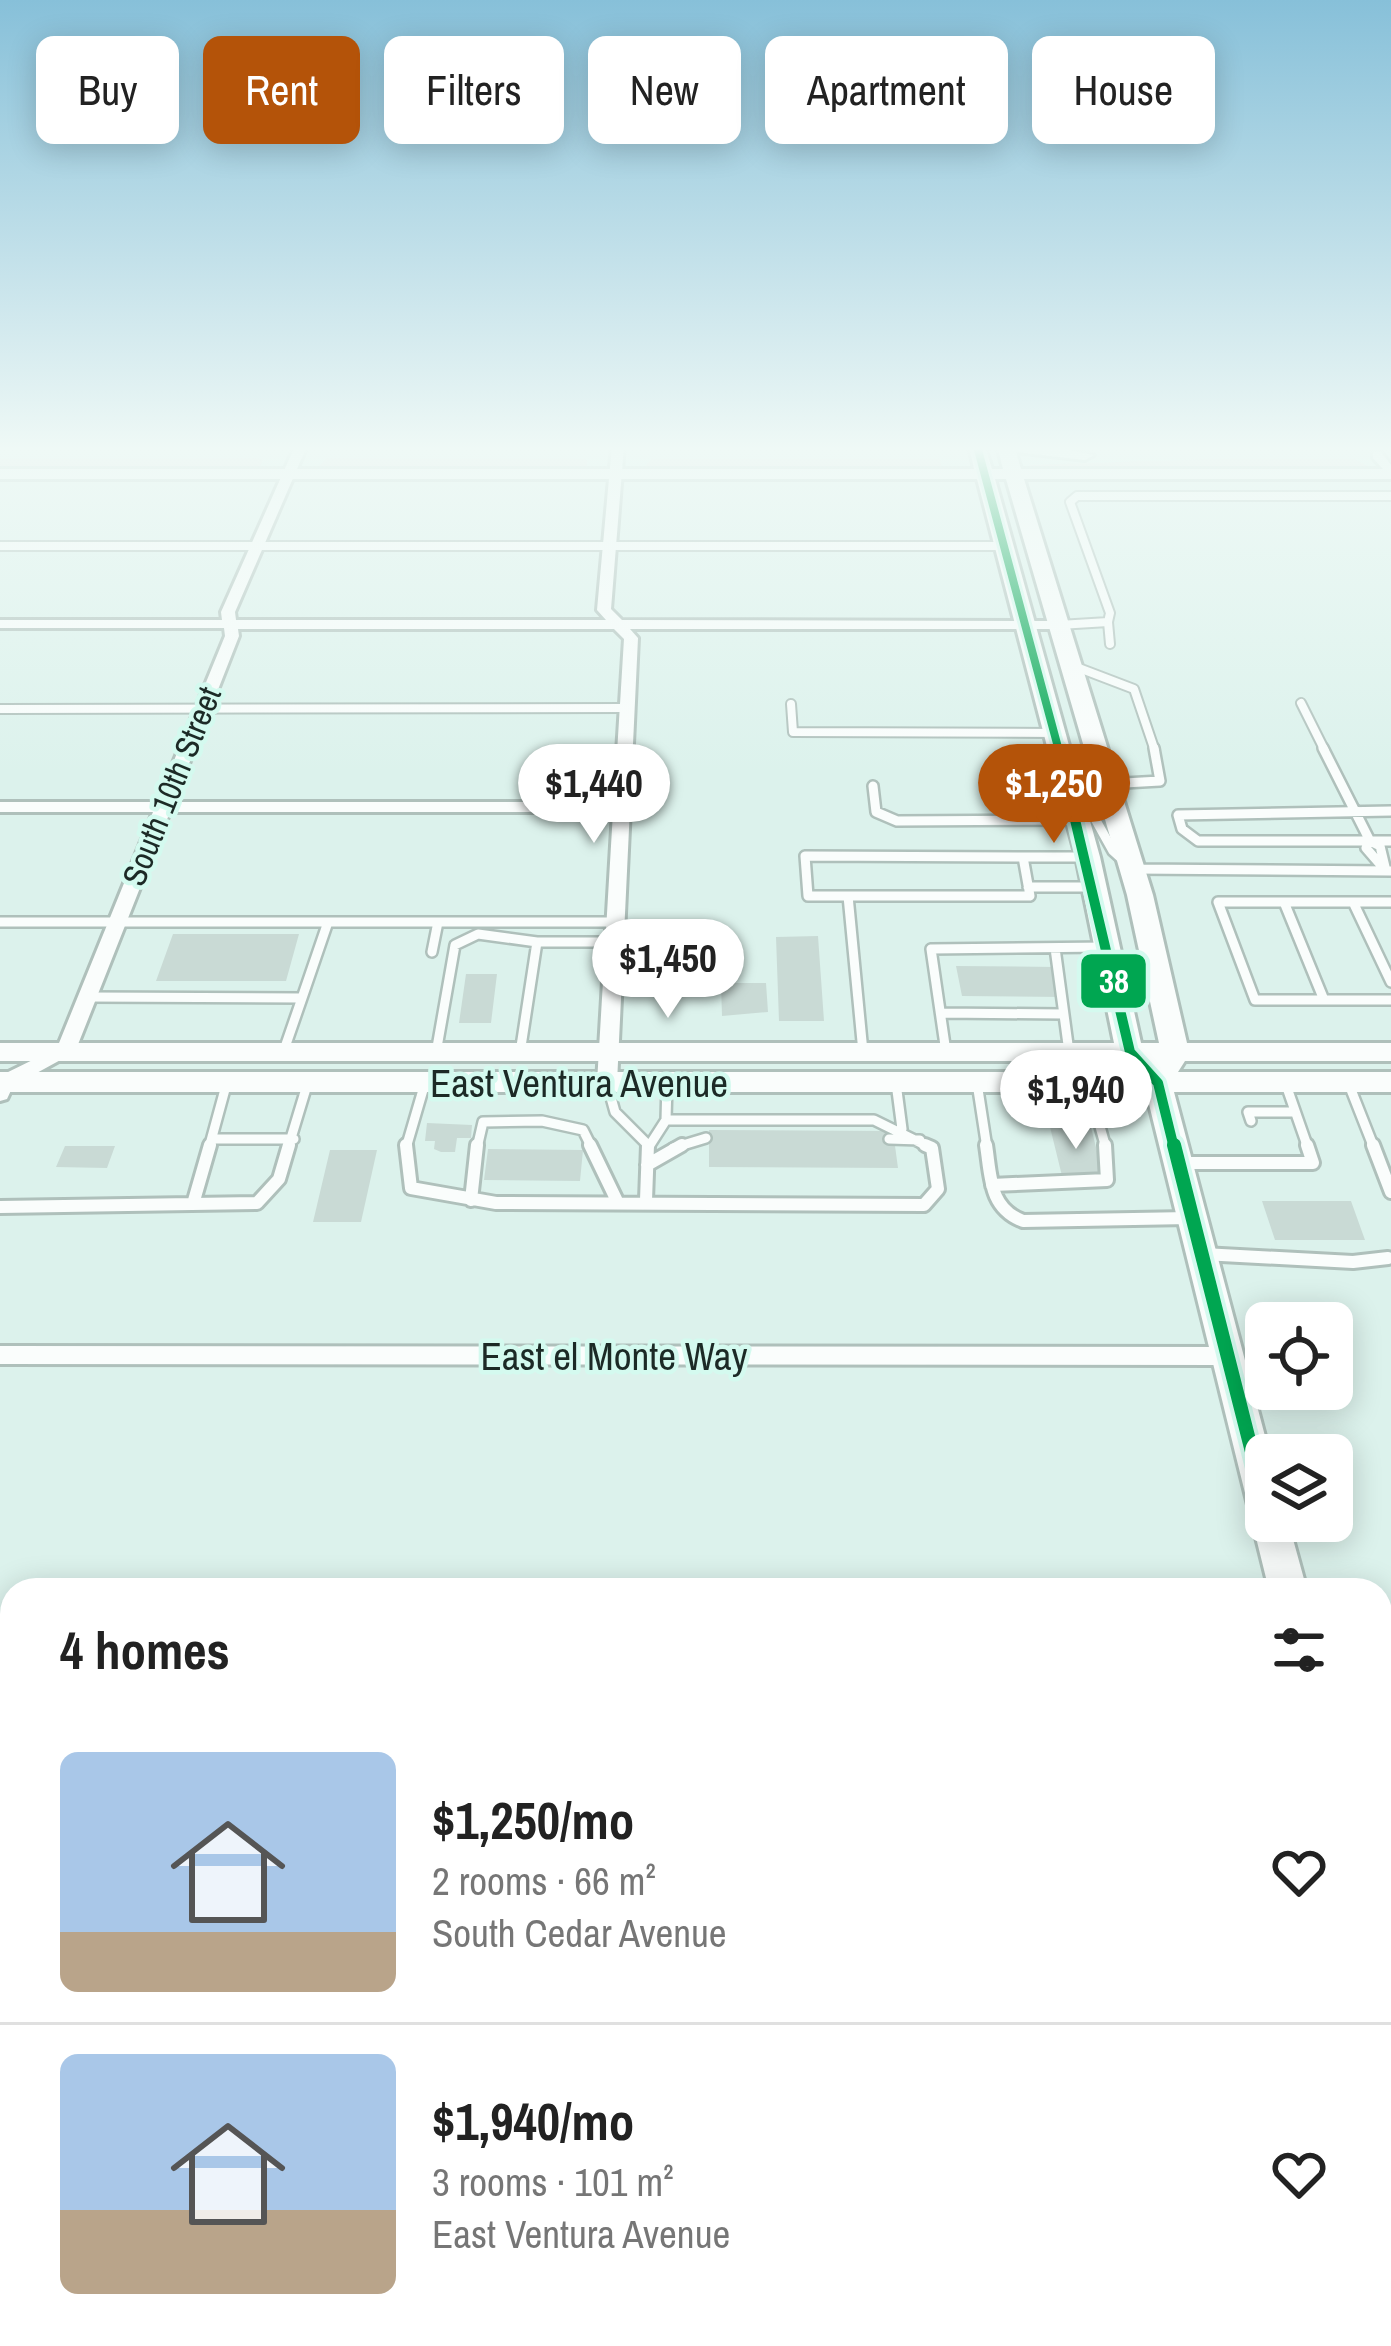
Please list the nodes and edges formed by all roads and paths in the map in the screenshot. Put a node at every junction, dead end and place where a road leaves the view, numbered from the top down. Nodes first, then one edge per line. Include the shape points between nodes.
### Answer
1 (254, 555) edge
2 (610, 555) edge
3 (1008, 555) edge
4 (1038, 555) edge
5 (1087, 555) edge
6 (1108, 622) junction
7 (0, 624) edge
8 (230, 624) junction
9 (616, 624) junction
10 (1026, 625) junction
11 (1059, 625) junction
12 (1110, 644) dead end
13 (1071, 665) junction
14 (1300, 703) dead end
15 (790, 704) dead end
16 (202, 708) junction
17 (629, 708) junction
18 (0, 709) edge
19 (1055, 733) junction
20 (1066, 774) junction
21 (1107, 784) junction
22 (873, 786) dead end
23 (0, 807) edge
24 (163, 807) junction
25 (622, 807) junction
26 (1355, 811) junction
27 (1391, 811) edge
28 (1078, 820) junction
29 (1370, 841) junction
30 (1391, 841) edge
31 (1023, 856) junction
32 (1088, 857) junction
33 (1133, 869) junction
34 (1388, 871) edge
35 (1028, 887) junction
36 (1093, 887) junction
37 (848, 896) junction
38 (1285, 902) junction
39 (1353, 902) junction
40 (1391, 902) edge
41 (0, 922) edge
42 (117, 922) junction
43 (328, 922) junction
44 (438, 922) junction
45 (615, 932) junction
46 (537, 941) junction
47 (1106, 947) junction
48 (1055, 948) junction
49 (432, 952) dead end
50 (1391, 982) edge
51 (88, 997) junction
52 (302, 998) junction
53 (1324, 1000) junction
54 (1391, 1000) edge
55 (940, 1013) junction
56 (1064, 1014) junction
57 (0, 1052) edge
58 (65, 1052) junction
59 (863, 1052) junction
60 (946, 1052) junction
61 (1070, 1052) junction
62 (1130, 1052) junction
63 (1391, 1052) edge
64 (283, 1053) junction
65 (436, 1053) junction
66 (520, 1053) junction
67 (1175, 1053) junction
68 (608, 1068) junction
69 (227, 1082) junction
70 (308, 1082) junction
71 (1285, 1082) junction
72 (1348, 1082) junction
73 (1391, 1082) edge
74 (425, 1083) junction
75 (977, 1083) junction
76 (1062, 1083) junction
77 (1158, 1083) junction
78 (667, 1084) junction
79 (896, 1084) junction
80 (2, 1086) edge
81 (1295, 1112) junction
82 (666, 1120) junction
83 (1251, 1121) dead end
84 (902, 1129) junction
85 (706, 1138) dead end
86 (212, 1139) junction
87 (294, 1139) junction
88 (889, 1139) dead end
89 (924, 1140) junction
90 (648, 1144) junction
91 (1176, 1163) junction
92 (647, 1165) junction
93 (992, 1185) junction
94 (1391, 1192) edge
95 (471, 1200) junction
96 (646, 1200) junction
97 (617, 1201) junction
98 (193, 1204) junction
99 (0, 1207) edge
100 (1189, 1218) junction
101 (1200, 1254) junction
102 (1388, 1258) dead end
103 (0, 1355) edge
104 (1227, 1356) junction
105 (1247, 1434) edge
106 (1275, 1542) edge
107 (1285, 1578) edge

1 - 8 street, South 10th Street
2 - 9 street via 604,610
3 - 10 main road
4 - 11 main road
5 - 6 lane
6 - 11 lane
6 - 12 lane
7 - 8 street
8 - 9 street
8 - 16 street, South 10th Street
9 - 10 street
9 - 17 street via 631,638
10 - 11 street
10 - 19 main road
11 - 13 main road
13 - 21 main road
13 - 21 lane via 1134,689 1163,776
14 - 26 lane
15 - 19 lane via 793,732
16 - 17 lane
16 - 18 lane
16 - 24 street, South 10th Street
17 - 25 street
19 - 20 main road
20 - 28 main road
20 - 33 lane via 1089,796 1110,850
21 - 33 main road
22 - 28 lane via 876,812 897,821
23 - 24 street
24 - 25 street
24 - 42 street, South 10th Street
25 - 45 street
26 - 27 lane
26 - 29 lane
26 - 29 lane via 1178,815 1198,841
28 - 32 main road
29 - 30 lane
29 - 34 lane via 1380,846
31 - 32 lane
31 - 35 lane
31 - 37 lane via 805,856 808,896
32 - 36 main road
33 - 34 lane
33 - 67 main road
35 - 36 lane
35 - 37 lane via 1030,896
36 - 47 main road
37 - 59 lane
38 - 39 lane
38 - 53 lane
38 - 53 lane via 1218,902 1256,1000
39 - 40 lane
39 - 50 lane
41 - 42 lane
42 - 43 lane
42 - 51 street, South 10th Street
43 - 44 lane
43 - 52 lane
44 - 45 lane
44 - 49 lane
45 - 46 lane
45 - 68 street
46 - 65 lane via 478,934 455,945
46 - 66 lane
47 - 48 lane
47 - 62 main road
48 - 55 lane via 931,949
48 - 56 lane
51 - 52 lane
51 - 58 street, South 10th Street
52 - 64 lane
53 - 54 lane
55 - 56 lane
55 - 60 lane
56 - 61 lane
57 - 58 main road, East Ventura Avenue
58 - 64 main road, East Ventura Avenue
58 - 80 street
59 - 60 main road, East Ventura Avenue
59 - 68 main road, East Ventura Avenue
60 - 61 main road, East Ventura Avenue
61 - 62 main road, East Ventura Avenue
62 - 67 main road, East Ventura Avenue
62 - 77 main road
63 - 67 main road, East Ventura Avenue
64 - 65 main road, East Ventura Avenue
65 - 66 main road, East Ventura Avenue
66 - 68 main road, East Ventura Avenue
67 - 77 main road
68 - 74 main road, East Ventura Avenue
68 - 78 main road, East Ventura Avenue
68 - 90 lane via 615,1112
69 - 70 main road, East Ventura Avenue
69 - 80 main road, East Ventura Avenue
69 - 86 lane
70 - 74 main road, East Ventura Avenue
70 - 87 lane
71 - 72 main road, East Ventura Avenue
71 - 77 main road, East Ventura Avenue
71 - 81 lane
72 - 73 main road, East Ventura Avenue
72 - 94 lane
74 - 95 lane via 403,1172 411,1188
75 - 76 main road, East Ventura Avenue
75 - 79 main road, East Ventura Avenue
75 - 93 lane
76 - 77 main road, East Ventura Avenue
76 - 93 lane via 1069,1105 1099,1124 1107,1180
77 - 91 main road
78 - 79 main road, East Ventura Avenue
78 - 82 lane
79 - 84 lane
81 - 83 lane via 1248,1112
81 - 91 lane via 1313,1162 1262,1156
82 - 84 lane via 874,1120
82 - 90 lane
84 - 89 lane
85 - 92 lane
86 - 87 lane
86 - 98 lane
87 - 98 lane via 279,1179 257,1203
88 - 89 lane
89 - 96 lane via 938,1190 924,1204
90 - 92 lane
91 - 100 main road
92 - 96 lane
93 - 100 lane via 1006,1215 1023,1221
95 - 97 lane
95 - 97 lane via 478,1131 501,1120 583,1130
96 - 97 lane
98 - 99 lane
100 - 101 main road
101 - 102 lane
101 - 104 main road
103 - 104 street, East el Monte Way
104 - 105 main road
106 - 107 main road

